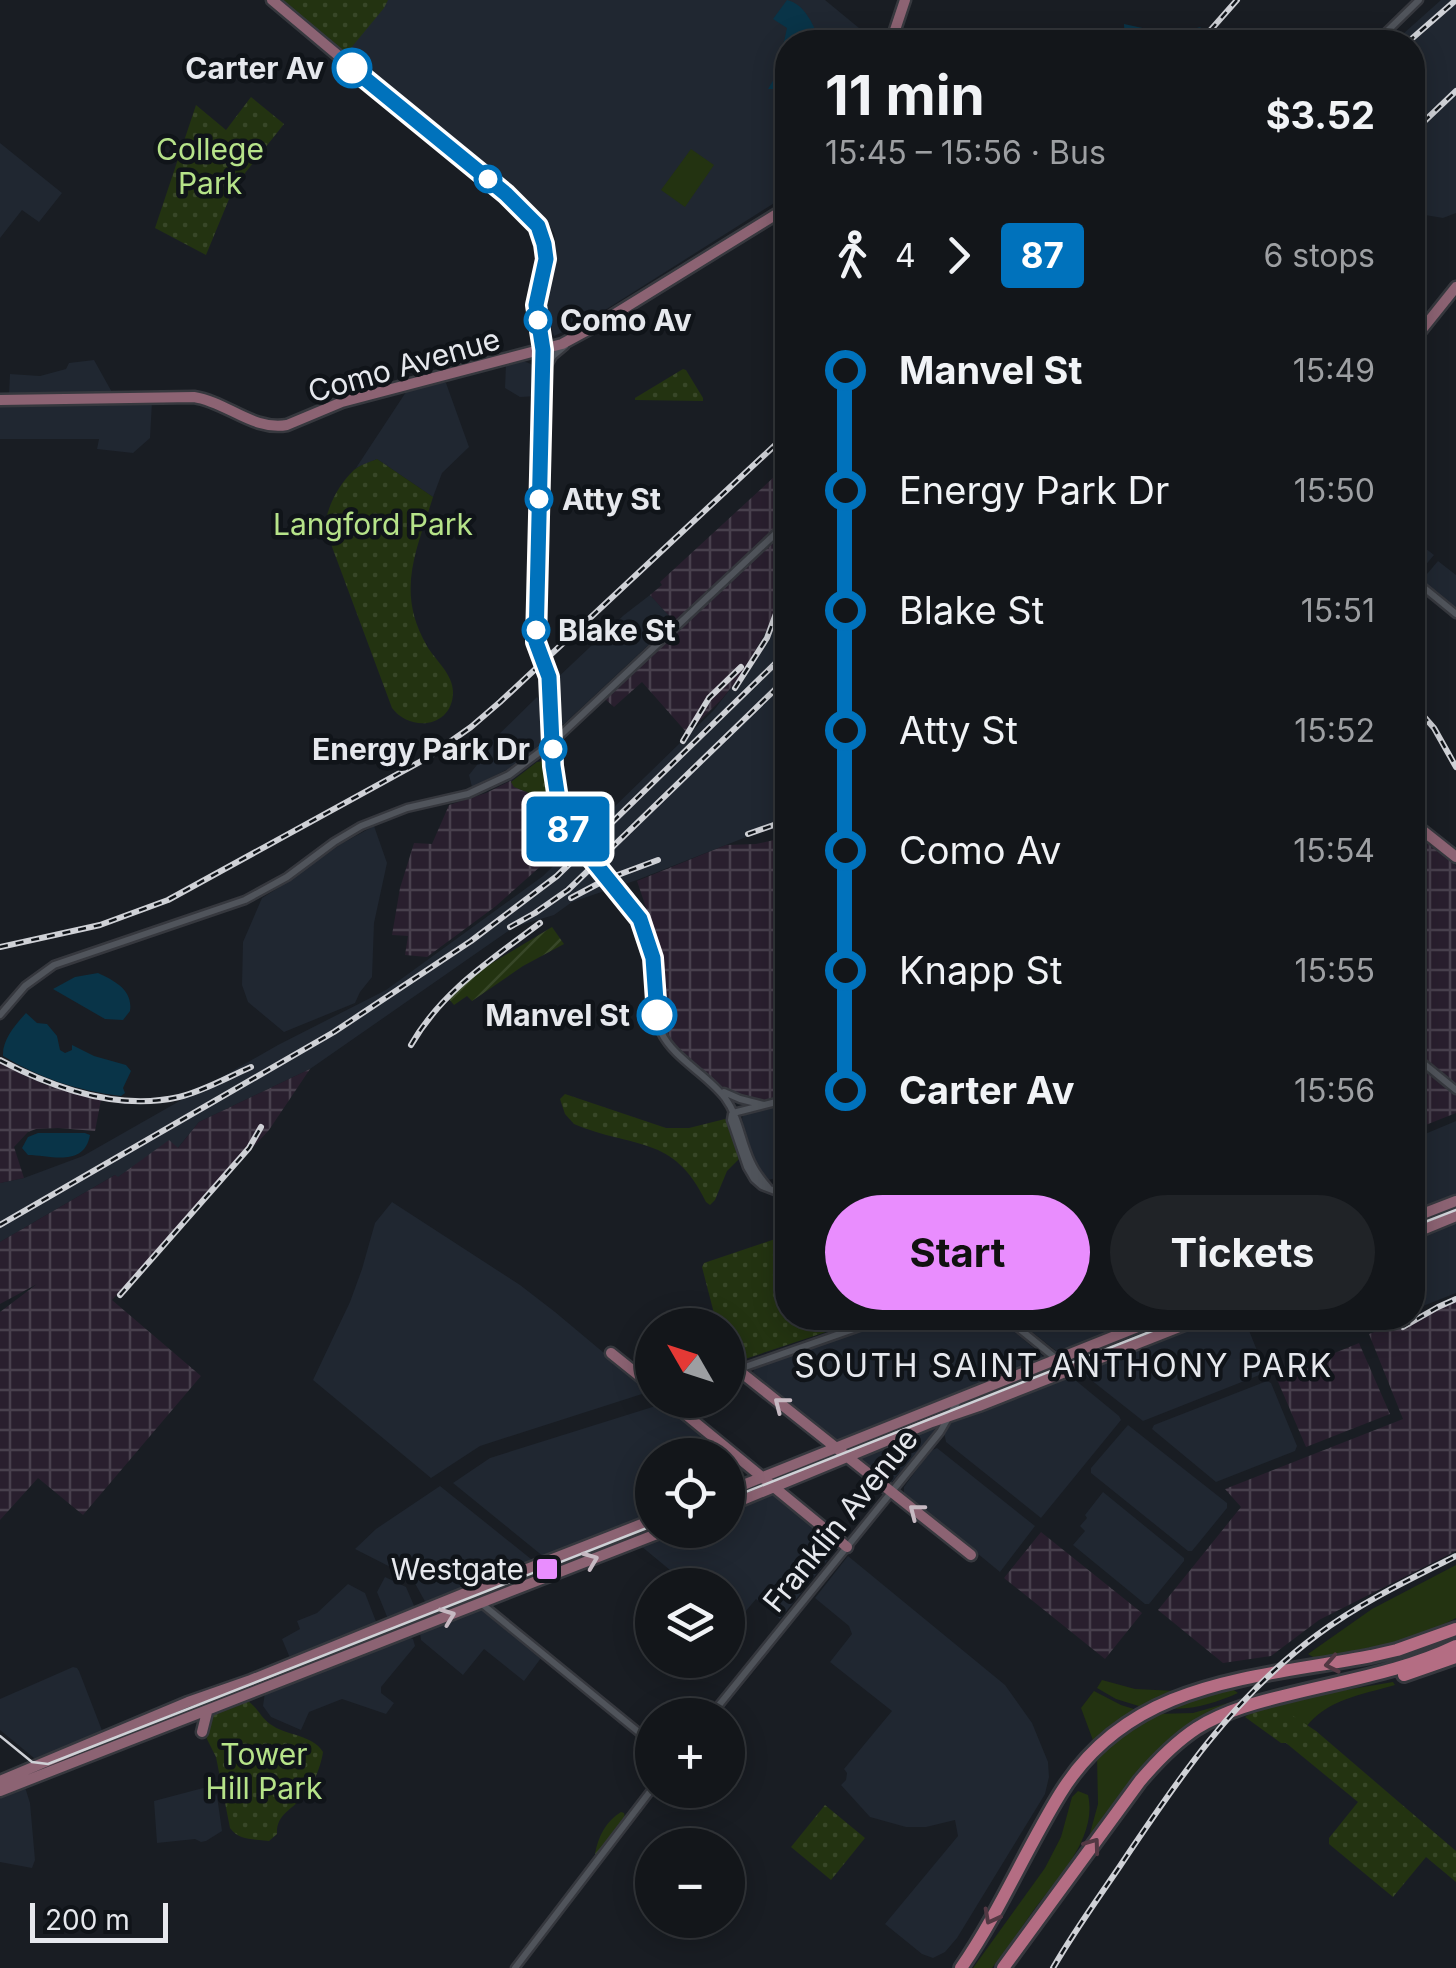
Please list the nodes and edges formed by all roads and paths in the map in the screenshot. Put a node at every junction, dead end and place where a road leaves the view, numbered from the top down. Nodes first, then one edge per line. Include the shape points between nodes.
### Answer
1 (272, 0) edge
2 (905, 0) edge
3 (1419, 0) edge
4 (896, 30) edge
5 (1388, 30) edge
6 (775, 215) edge
7 (1456, 287) edge
8 (1425, 326) edge
9 (574, 338) junction
10 (543, 350) junction
11 (543, 376) junction
12 (0, 400) edge
13 (775, 534) edge
14 (1425, 589) edge
15 (1456, 614) edge
16 (552, 717) junction
17 (571, 724) junction
18 (553, 742) junction
19 (530, 760) junction
20 (553, 766) junction
21 (1425, 832) edge
22 (1456, 857) edge
23 (0, 1016) edge
24 (1425, 1065) edge
25 (716, 1088) junction
26 (1456, 1090) edge
27 (775, 1102) edge
28 (765, 1105) junction
29 (733, 1112) junction
30 (775, 1190) edge
31 (1456, 1200) edge
32 (1425, 1213) edge
33 (1456, 1216) edge
34 (1425, 1229) edge
35 (848, 1330) edge
36 (1021, 1330) edge
37 (1130, 1330) edge
38 (1172, 1330) edge
39 (611, 1353) dead end
40 (1057, 1359) junction
41 (745, 1363) edge
42 (1070, 1370) junction
43 (635, 1372) edge
44 (745, 1379) edge
45 (962, 1396) junction
46 (950, 1416) junction
47 (690, 1418) edge
48 (834, 1448) junction
49 (847, 1458) junction
50 (762, 1476) junction
51 (745, 1484) edge
52 (775, 1487) junction
53 (888, 1497) junction
54 (745, 1499) edge
55 (635, 1527) edge
56 (635, 1543) edge
57 (850, 1544) junction
58 (971, 1555) dead end
59 (481, 1603) junction
60 (1456, 1620) edge
61 (1456, 1629) edge
62 (1426, 1640) junction
63 (1456, 1646) edge
64 (1456, 1657) edge
65 (1342, 1682) junction
66 (726, 1698) edge
67 (207, 1712) junction
68 (635, 1729) edge
69 (202, 1732) dead end
70 (0, 1781) edge
71 (0, 1791) edge
72 (637, 1808) edge
73 (515, 1968) edge
74 (961, 1968) edge
75 (1003, 1968) edge

1 - 10 main road via 532,218 546,259 536,305
2 - 4 main road
3 - 5 street
6 - 9 main road, Como Avenue
7 - 8 main road
9 - 10 main road, Como Avenue
9 - 11 street via 551,358
10 - 11 street
10 - 12 main road, Como Avenue via 342,402 278,426 190,397
11 - 16 street via 536,642 549,677
13 - 17 street
14 - 15 street
16 - 17 street via 558,725
16 - 18 street
17 - 18 street
18 - 19 street
18 - 20 street
19 - 20 street via 544,758
19 - 23 street via 478,790 361,826 244,900 68,959 20,991
20 - 25 street, bridge via 564,821 648,937 661,1030
21 - 22 main road
24 - 26 street
25 - 28 street
25 - 29 street
27 - 28 street
28 - 29 street
29 - 30 street via 747,1167 759,1184
31 - 32 main road
33 - 34 main road
35 - 41 street
36 - 40 street
37 - 40 main road
38 - 42 main road
39 - 43 main road
40 - 42 street
40 - 45 main road
42 - 46 main road
48 -> 44 main road
45 - 46 street, Franklin Avenue
45 - 48 main road
46 - 49 main road
46 - 53 street, Franklin Avenue
47 - 50 main road
48 - 49 main road
48 - 50 main road
49 - 52 main road
49 - 53 main road
50 - 51 main road
50 - 52 main road
52 - 54 main road
52 - 57 main road
53 - 57 street, Franklin Avenue
58 -> 53 main road
55 - 70 main road
59 -> 56 main road
57 - 66 street, Franklin Avenue
67 -> 59 main road
59 - 68 street
60 - 62 highway
61 - 62 highway
62 -> 74 highway via 1211,1686 1124,1725 1083,1763 1054,1805
63 - 65 highway
64 - 65 highway via 1391,1678
75 -> 65 highway via 1140,1781 1178,1742 1232,1710
67 - 69 main road
67 - 71 main road
72 - 73 street

